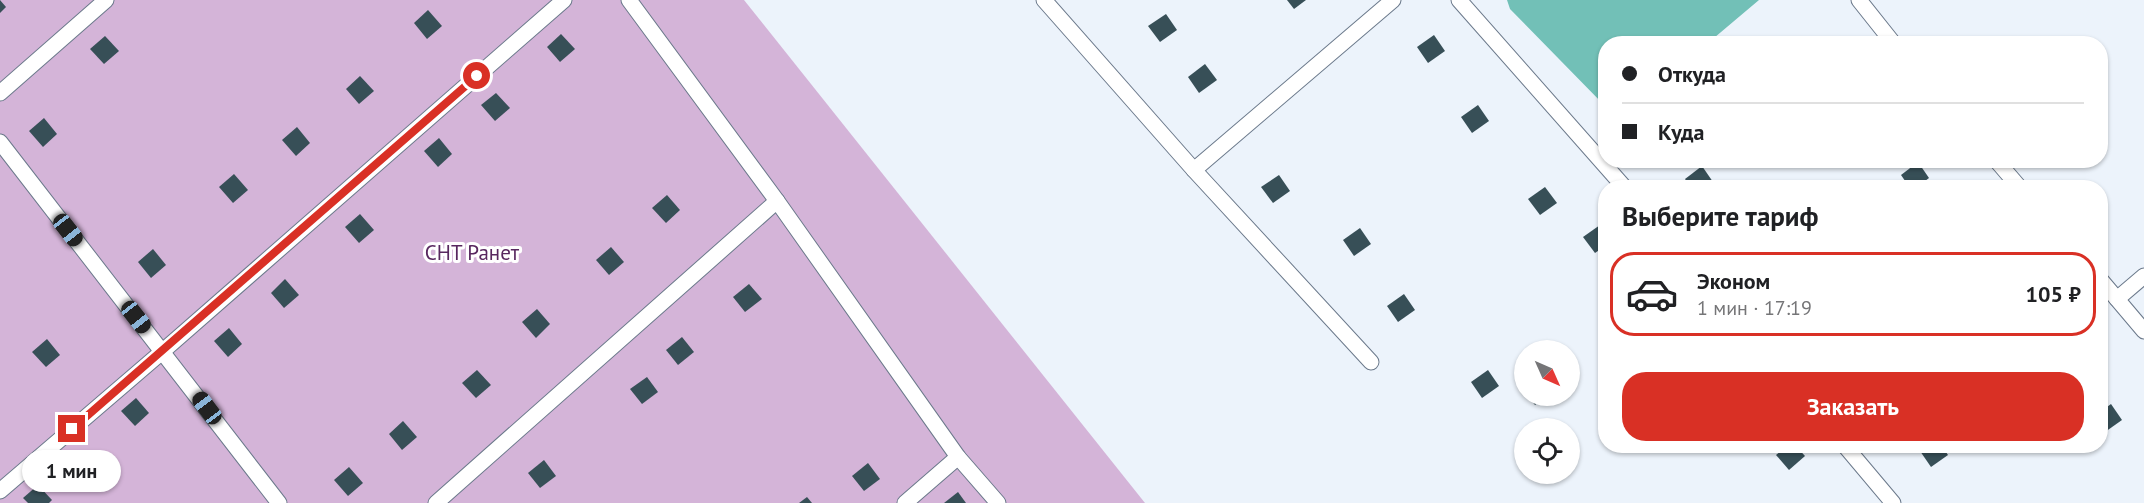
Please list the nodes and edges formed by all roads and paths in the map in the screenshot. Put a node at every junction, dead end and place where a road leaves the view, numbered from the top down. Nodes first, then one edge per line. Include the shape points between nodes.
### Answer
1 (106, 0) edge
2 (564, 0) edge
3 (629, 0) edge
4 (1044, 0) edge
5 (1393, 0) edge
6 (1459, 0) edge
7 (1859, 0) edge
8 (1888, 36) edge
9 (0, 93) edge
10 (0, 142) edge
11 (1598, 158) edge
12 (1606, 168) edge
13 (2003, 168) edge
14 (1194, 170) junction
15 (1617, 180) edge
16 (2013, 180) edge
17 (777, 201) junction
18 (2144, 276) edge
19 (2108, 288) edge
20 (2117, 299) junction
21 (2144, 331) edge
22 (163, 351) junction
23 (1371, 362) dead end
24 (1851, 453) edge
25 (958, 457) junction
26 (0, 491) edge
27 (279, 503) edge
28 (436, 503) edge
29 (905, 503) edge
30 (998, 503) edge
31 (1893, 503) edge

1 - 9 lane
2 - 22 lane
3 - 17 lane
4 - 14 lane
5 - 14 lane
6 - 11 lane
7 - 8 lane
10 - 22 lane
12 - 15 lane
13 - 16 lane
14 - 23 lane
17 - 25 lane
17 - 28 lane
18 - 20 lane
19 - 20 lane
20 - 21 lane
22 - 26 lane
22 - 27 lane
24 - 31 lane
25 - 29 lane
25 - 30 lane

